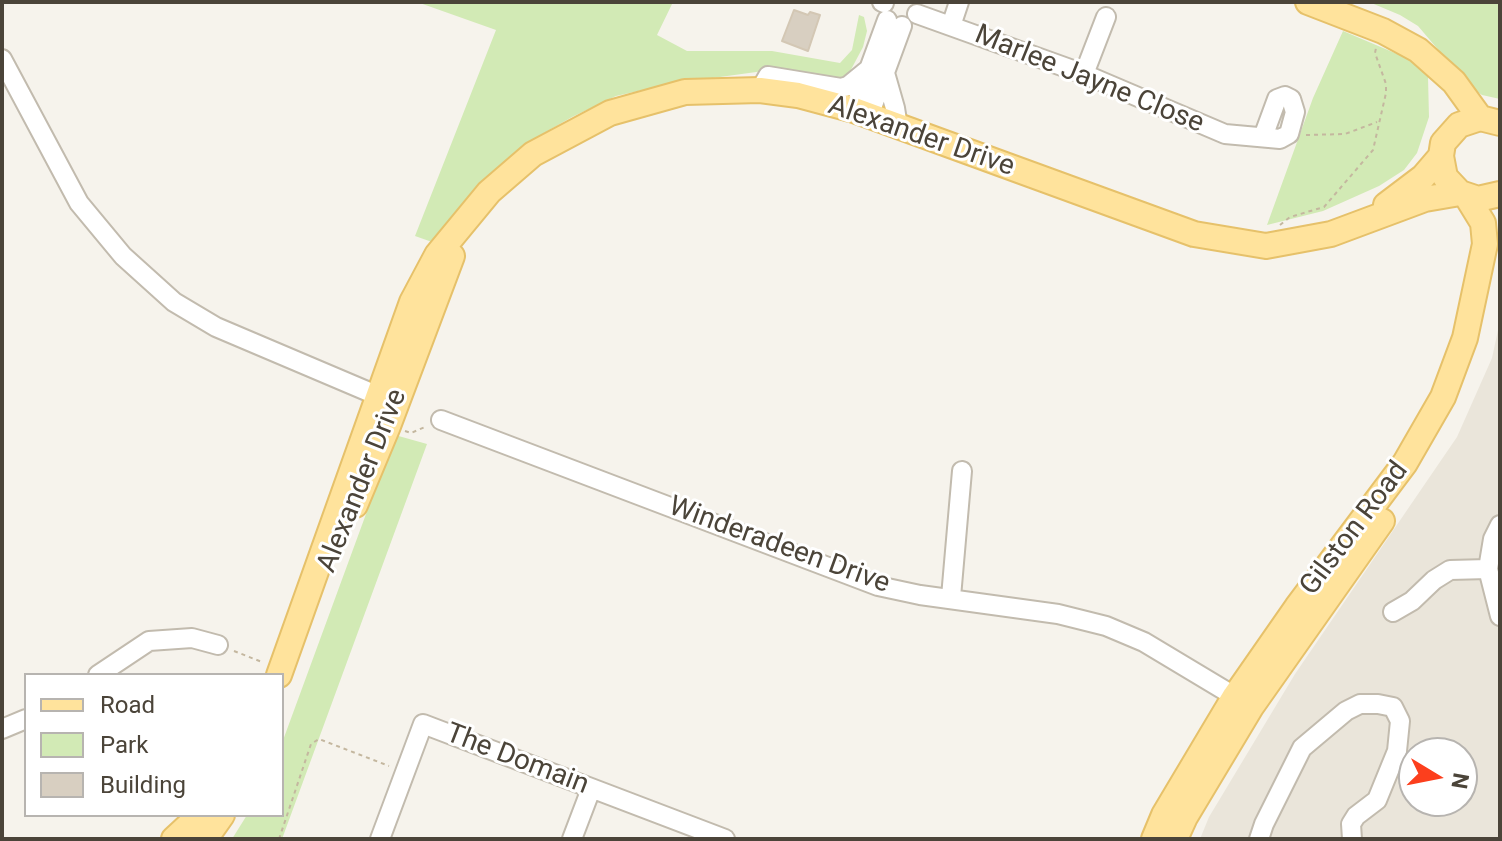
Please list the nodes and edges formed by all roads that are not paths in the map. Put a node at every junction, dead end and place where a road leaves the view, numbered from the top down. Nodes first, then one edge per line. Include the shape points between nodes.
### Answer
1 (959, 2) edge
2 (1308, 2) edge
3 (896, 10) edge
4 (1106, 17) dead end
5 (951, 26) junction
6 (2, 59) edge
7 (1438, 68) junction
8 (877, 70) junction
9 (1084, 74) junction
10 (760, 90) junction
11 (862, 113) junction
12 (1494, 120) edge
13 (898, 127) junction
14 (1450, 132) junction
15 (1263, 137) junction
16 (1441, 156) junction
17 (1500, 194) edge
18 (1464, 195) junction
19 (1364, 221) junction
20 (1500, 251) edge
21 (387, 408) junction
22 (441, 420) road end
23 (962, 471) dead end
24 (1500, 525) edge
25 (1488, 569) junction
26 (951, 597) junction
27 (1393, 612) dead end
28 (1500, 616) edge
29 (218, 645) road end
30 (274, 670) edge
31 (101, 673) edge
32 (284, 680) edge
33 (1243, 701) junction
34 (24, 720) edge
35 (2, 729) edge
36 (591, 789) junction
37 (198, 817) edge
38 (221, 817) edge
39 (174, 839) edge
40 (205, 839) edge
41 (380, 839) edge
42 (572, 839) edge
43 (725, 839) edge
44 (1154, 839) edge
45 (1175, 839) edge
46 (1259, 839) edge
47 (1352, 839) edge

1 - 5 street
2 - 7 main road via 1401,39
3 - 5 street, Marlee Jayne Close
3 - 8 street, Marlee Jayne Close
4 - 9 street
5 - 9 street, Marlee Jayne Close
6 - 21 street via 79,203 133,265 174,302 216,327
7 - 12 main road
7 - 14 main road
8 - 10 street via 841,88 768,76
8 - 11 street, Marlee Jayne Close
8 - 13 street
9 - 15 street, Marlee Jayne Close via 1225,134
10 - 11 main road, Alexander Drive
10 - 21 main road, Alexander Drive via 685,92 610,113 533,154 489,192 453,253
11 - 13 main road, Alexander Drive
12 - 14 main road via 1469,120
13 - 19 main road, Alexander Drive via 1194,234 1266,246 1311,239
14 - 16 main road
15 - 15 street, Marlee Jayne Close via 1277,99 1285,96 1295,105 1289,134
16 - 18 main road, Gilston Road via 1445,177
16 - 19 main road, Alexander Drive via 1423,177
17 - 18 main road, Alexander Drive
18 - 19 main road, Alexander Drive via 1425,199
18 - 33 main road, Gilston Road via 1483,223 1485,244 1465,338 1443,397 1405,463 1297,607
20 - 33 main road, Gilston Road via 1476,357 1446,427
21 - 30 main road, Alexander Drive
21 - 32 main road, Alexander Drive
22 - 26 street, Winderadeen Drive via 878,586
23 - 26 street
24 - 25 street
25 - 27 street via 1450,570
25 - 28 street
26 - 33 street, Winderadeen Drive via 1106,626 1144,642
29 - 31 street via 192,638 149,641
33 - 44 main road, Gilston Road via 1164,815
33 - 45 main road, Gilston Road
34 - 35 street
36 - 41 street, The Domain via 423,724
36 - 42 street
36 - 43 street, The Domain
37 - 39 main road
38 - 40 main road
46 - 47 street via 1302,748 1360,704 1393,707 1400,721 1397,751 1377,800 1351,824

